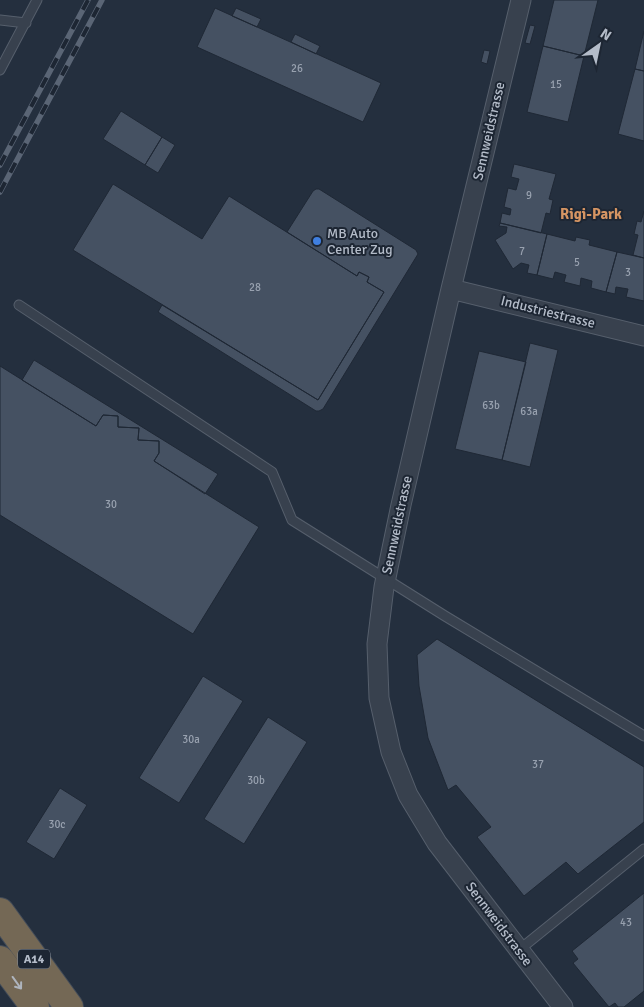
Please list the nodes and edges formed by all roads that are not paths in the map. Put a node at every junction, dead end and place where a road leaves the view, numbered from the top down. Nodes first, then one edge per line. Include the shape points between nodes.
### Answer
1 (37, 0) edge
2 (520, 0) edge
3 (0, 20) edge
4 (26, 23) junction
5 (0, 70) edge
6 (451, 289) junction
7 (19, 305) dead end
8 (644, 336) edge
9 (386, 578) junction
10 (644, 736) edge
11 (644, 849) edge
12 (0, 912) edge
13 (519, 950) junction
14 (0, 960) edge
15 (35, 1007) edge
16 (69, 1007) edge
17 (563, 1007) edge

1 - 4 lane
2 - 6 street, Sennweidstrasse
3 - 4 lane
4 - 5 lane
6 - 8 street, Industriestrasse
6 - 9 street, Sennweidstrasse
7 - 9 lane via 272,472 292,520
9 - 10 lane
9 - 13 street, Sennweidstrasse via 376,644 378,698 391,752 408,795 437,843
11 - 13 lane
12 - 16 highway, A14
13 - 17 street, Sennweidstrasse
14 -> 15 highway, A14

